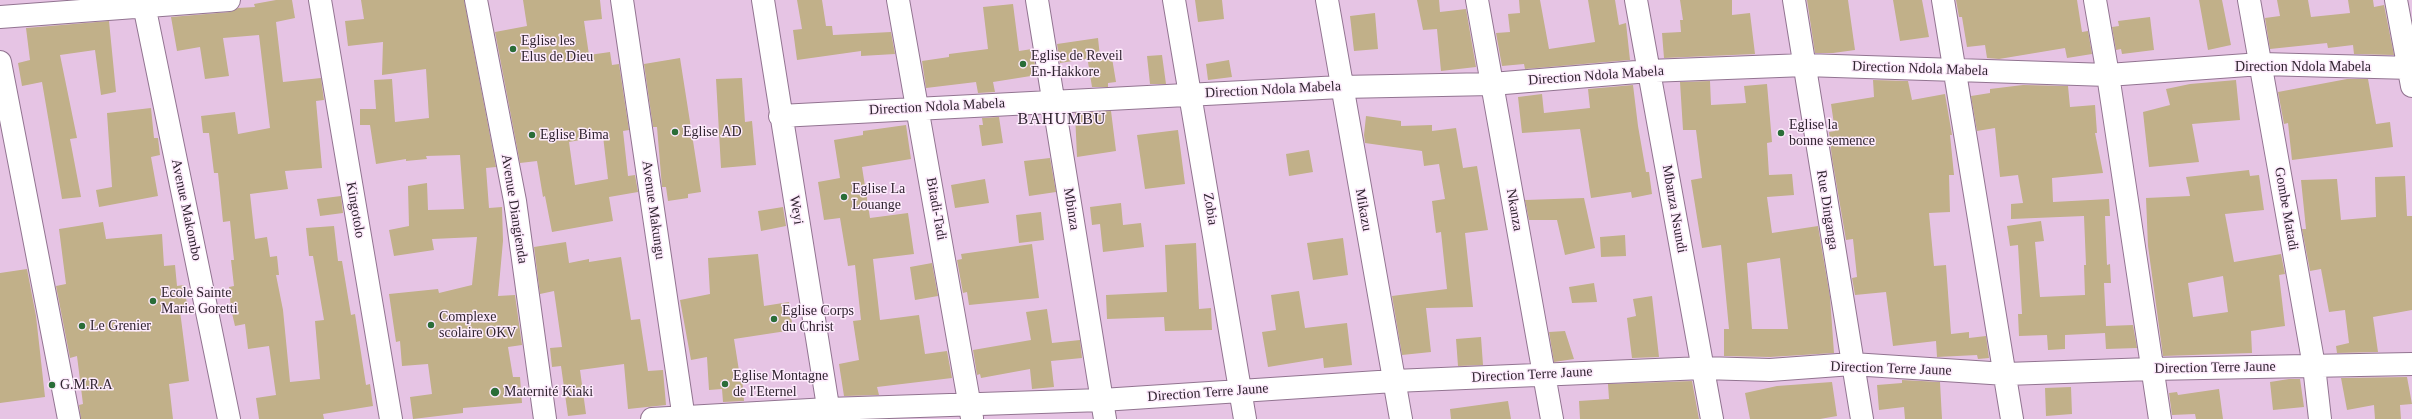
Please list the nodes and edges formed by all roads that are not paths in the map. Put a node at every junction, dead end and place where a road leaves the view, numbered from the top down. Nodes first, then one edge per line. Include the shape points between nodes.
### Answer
1 (229, 0) edge
2 (320, 0) edge
3 (476, 0) edge
4 (622, 0) edge
5 (763, 0) edge
6 (898, 0) edge
7 (1036, 0) edge
8 (1174, 0) edge
9 (1327, 0) edge
10 (1477, 0) edge
11 (1636, 0) edge
12 (1794, 0) edge
13 (1944, 0) edge
14 (2094, 0) edge
15 (2249, 0) edge
16 (2396, 0) edge
17 (144, 4) edge
18 (0, 17) edge
19 (0, 62) edge
20 (2261, 64) junction
21 (1805, 65) junction
22 (1955, 70) junction
23 (1649, 71) junction
24 (2411, 74) edge
25 (2108, 75) junction
26 (1492, 84) junction
27 (1341, 87) junction
28 (1192, 94) junction
29 (1054, 101) junction
30 (918, 108) junction
31 (780, 116) junction
32 (1852, 364) junction
33 (2412, 364) edge
34 (2314, 366) junction
35 (1704, 368) junction
36 (2151, 369) junction
37 (2006, 374) junction
38 (1544, 375) junction
39 (1394, 381) junction
40 (1239, 392) junction
41 (1104, 410) edge
42 (971, 411) edge
43 (829, 414) edge
44 (684, 418) edge
45 (70, 419) edge
46 (229, 419) edge
47 (391, 419) edge
48 (545, 419) edge
49 (652, 419) edge
50 (1245, 419) edge
51 (1401, 419) edge
52 (1552, 419) edge
53 (1712, 419) edge
54 (1862, 419) edge
55 (2012, 419) edge
56 (2160, 419) edge
57 (2320, 419) edge

1 - 17 street
2 - 47 street, Kingotolo
3 - 48 street, Avenue Diangienda via 515,201
4 - 44 street, Avenue Makungu
5 - 31 street, Weyi
6 - 30 street, Bitadi-Tadi
7 - 29 street, Mbinza
8 - 28 street, Zobia
9 - 27 street, Mikazu
10 - 26 street, Nkanza
11 - 23 street, Mbanza Nsundi
12 - 21 street, Rue Dinganga
13 - 22 street
14 - 25 street
15 - 20 street, Gombe Matadi
16 - 24 street
17 - 18 street
17 - 46 street, Avenue Makombo
19 - 45 street
20 - 24 street, Direction Ndola Mabela
20 - 25 street, Direction Ndola Mabela
20 - 34 street, Gombe Matadi
21 - 22 street, Direction Ndola Mabela
21 - 23 street, Direction Ndola Mabela
21 - 32 street, Rue Dinganga
22 - 25 street, Direction Ndola Mabela
22 - 37 street
23 - 26 street, Direction Ndola Mabela
23 - 35 street, Mbanza Nsundi
25 - 36 street
26 - 27 street, Direction Ndola Mabela
26 - 38 street, Nkanza
27 - 28 street, Direction Ndola Mabela
27 - 39 street, Mikazu
28 - 29 street, Direction Ndola Mabela
28 - 40 street, Zobia
29 - 30 street, Direction Ndola Mabela
29 - 41 street, Mbinza
30 - 31 street, Direction Ndola Mabela
30 - 42 street, Bitadi-Tadi
31 - 43 street, Weyi
32 - 35 street, Direction Terre Jaune via 1770,370
32 - 37 street, Direction Terre Jaune
32 - 54 street, Rue Dinganga
33 - 34 street, Direction Terre Jaune
34 - 36 street, Direction Terre Jaune
34 - 57 street, Gombe Matadi
35 - 38 street, Direction Terre Jaune
35 - 53 street, Mbanza Nsundi
36 - 37 street, Direction Terre Jaune
36 - 56 street
37 - 55 street
38 - 39 street, Direction Terre Jaune
38 - 52 street, Nkanza
39 - 40 street, Direction Terre Jaune
39 - 51 street, Mikazu
40 - 41 street, Direction Terre Jaune
40 - 50 street, Zobia
41 - 42 street, Direction Terre Jaune
42 - 43 street, Direction Terre Jaune
43 - 44 street, Direction Terre Jaune
44 - 49 street, Direction Terre Jaune

